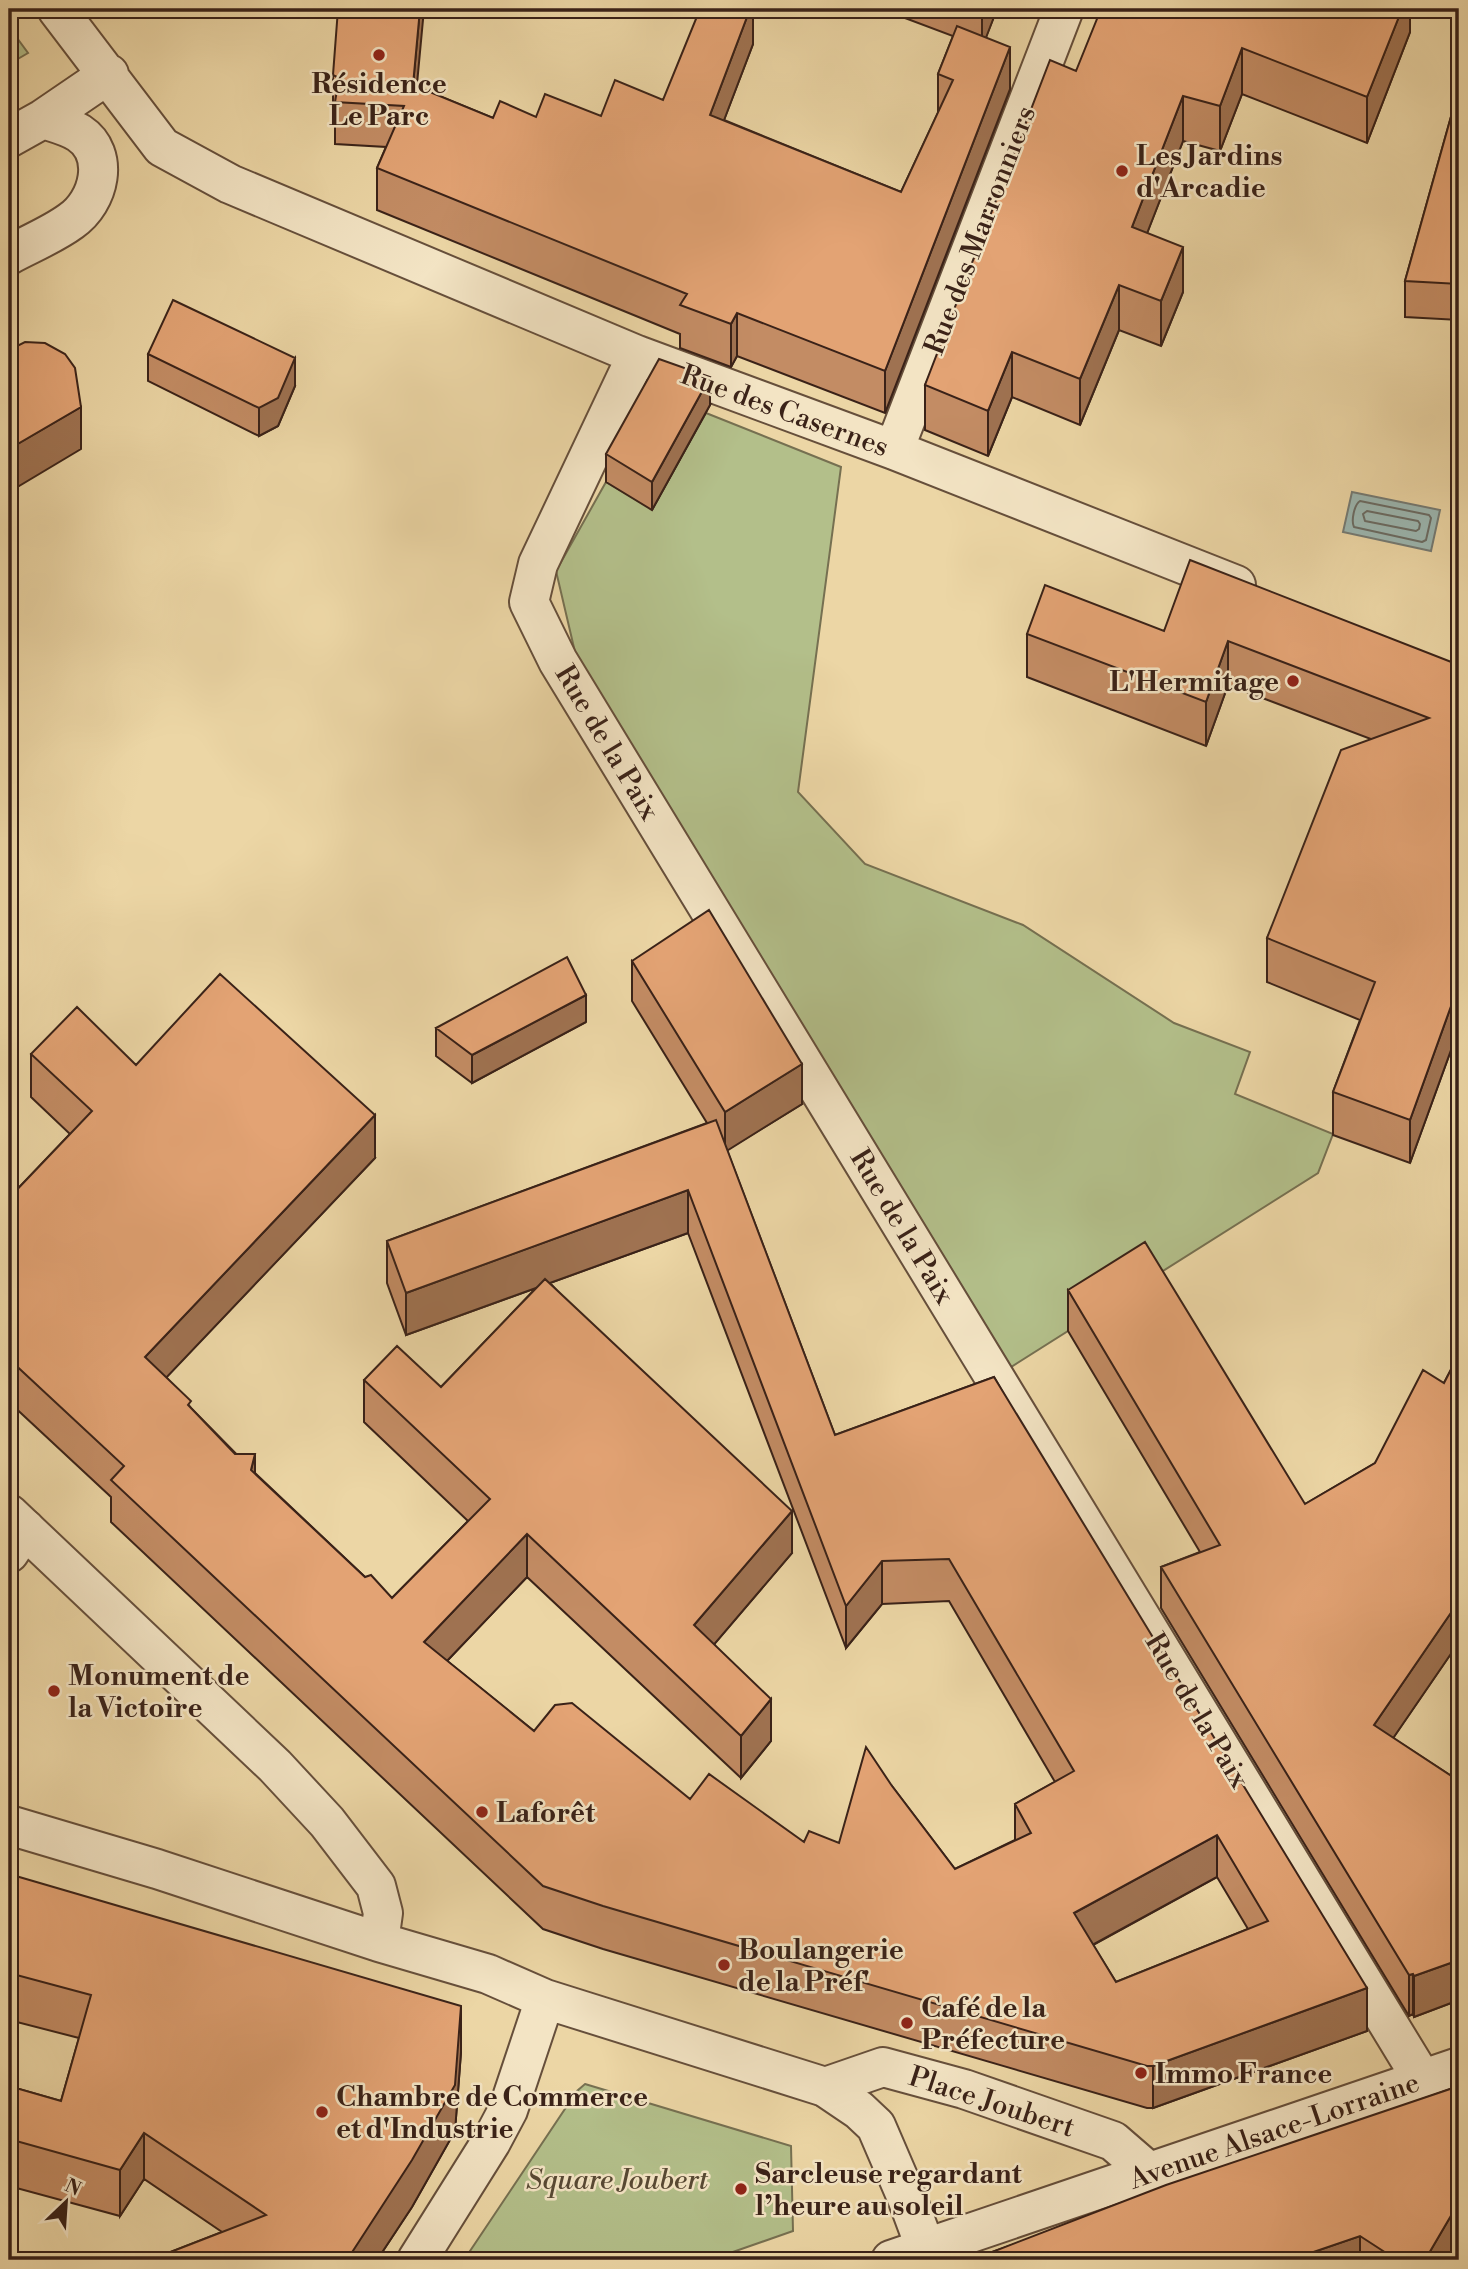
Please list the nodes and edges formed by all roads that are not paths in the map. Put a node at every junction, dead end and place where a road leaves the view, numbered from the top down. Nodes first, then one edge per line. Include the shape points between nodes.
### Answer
1 (57, 9) edge
2 (1064, 9) edge
3 (109, 74) junction
4 (43, 119) junction
5 (9, 138) edge
6 (9, 255) edge
7 (637, 355) junction
8 (894, 450) junction
9 (1266, 597) edge
10 (14, 1532) edge
11 (9, 1825) edge
12 (379, 1942) junction
13 (545, 1999) junction
14 (1459, 2067) edge
15 (1422, 2079) junction
16 (824, 2087) junction
17 (1150, 2173) junction
18 (915, 2256) edge
19 (417, 2260) edge

1 - 3 street, Rue des Casernes
2 - 8 street, Rue des Marronniers
3 - 4 street
3 - 7 street, Rue des Casernes via 162,146 230,184
4 - 5 street
4 - 6 street via 80,134 95,152 99,175 91,201 73,220
7 - 8 street, Rue des Casernes
7 - 15 street, Rue de la Paix via 538,564 529,602 558,661
8 - 9 street, Rue des Casernes
10 - 12 street via 275,1766 327,1822 376,1886 383,1913
11 - 12 street
12 - 13 street via 488,1973
13 - 16 street
13 - 19 street via 508,2110
14 - 15 street, Avenue Alsace-Lorraine
15 - 17 street, Avenue Alsace-Lorraine
16 - 17 street, Place Joubert via 883,2067 964,2088 1113,2141
16 - 18 street via 876,2126
17 - 18 street, Avenue Alsace-Lorraine

